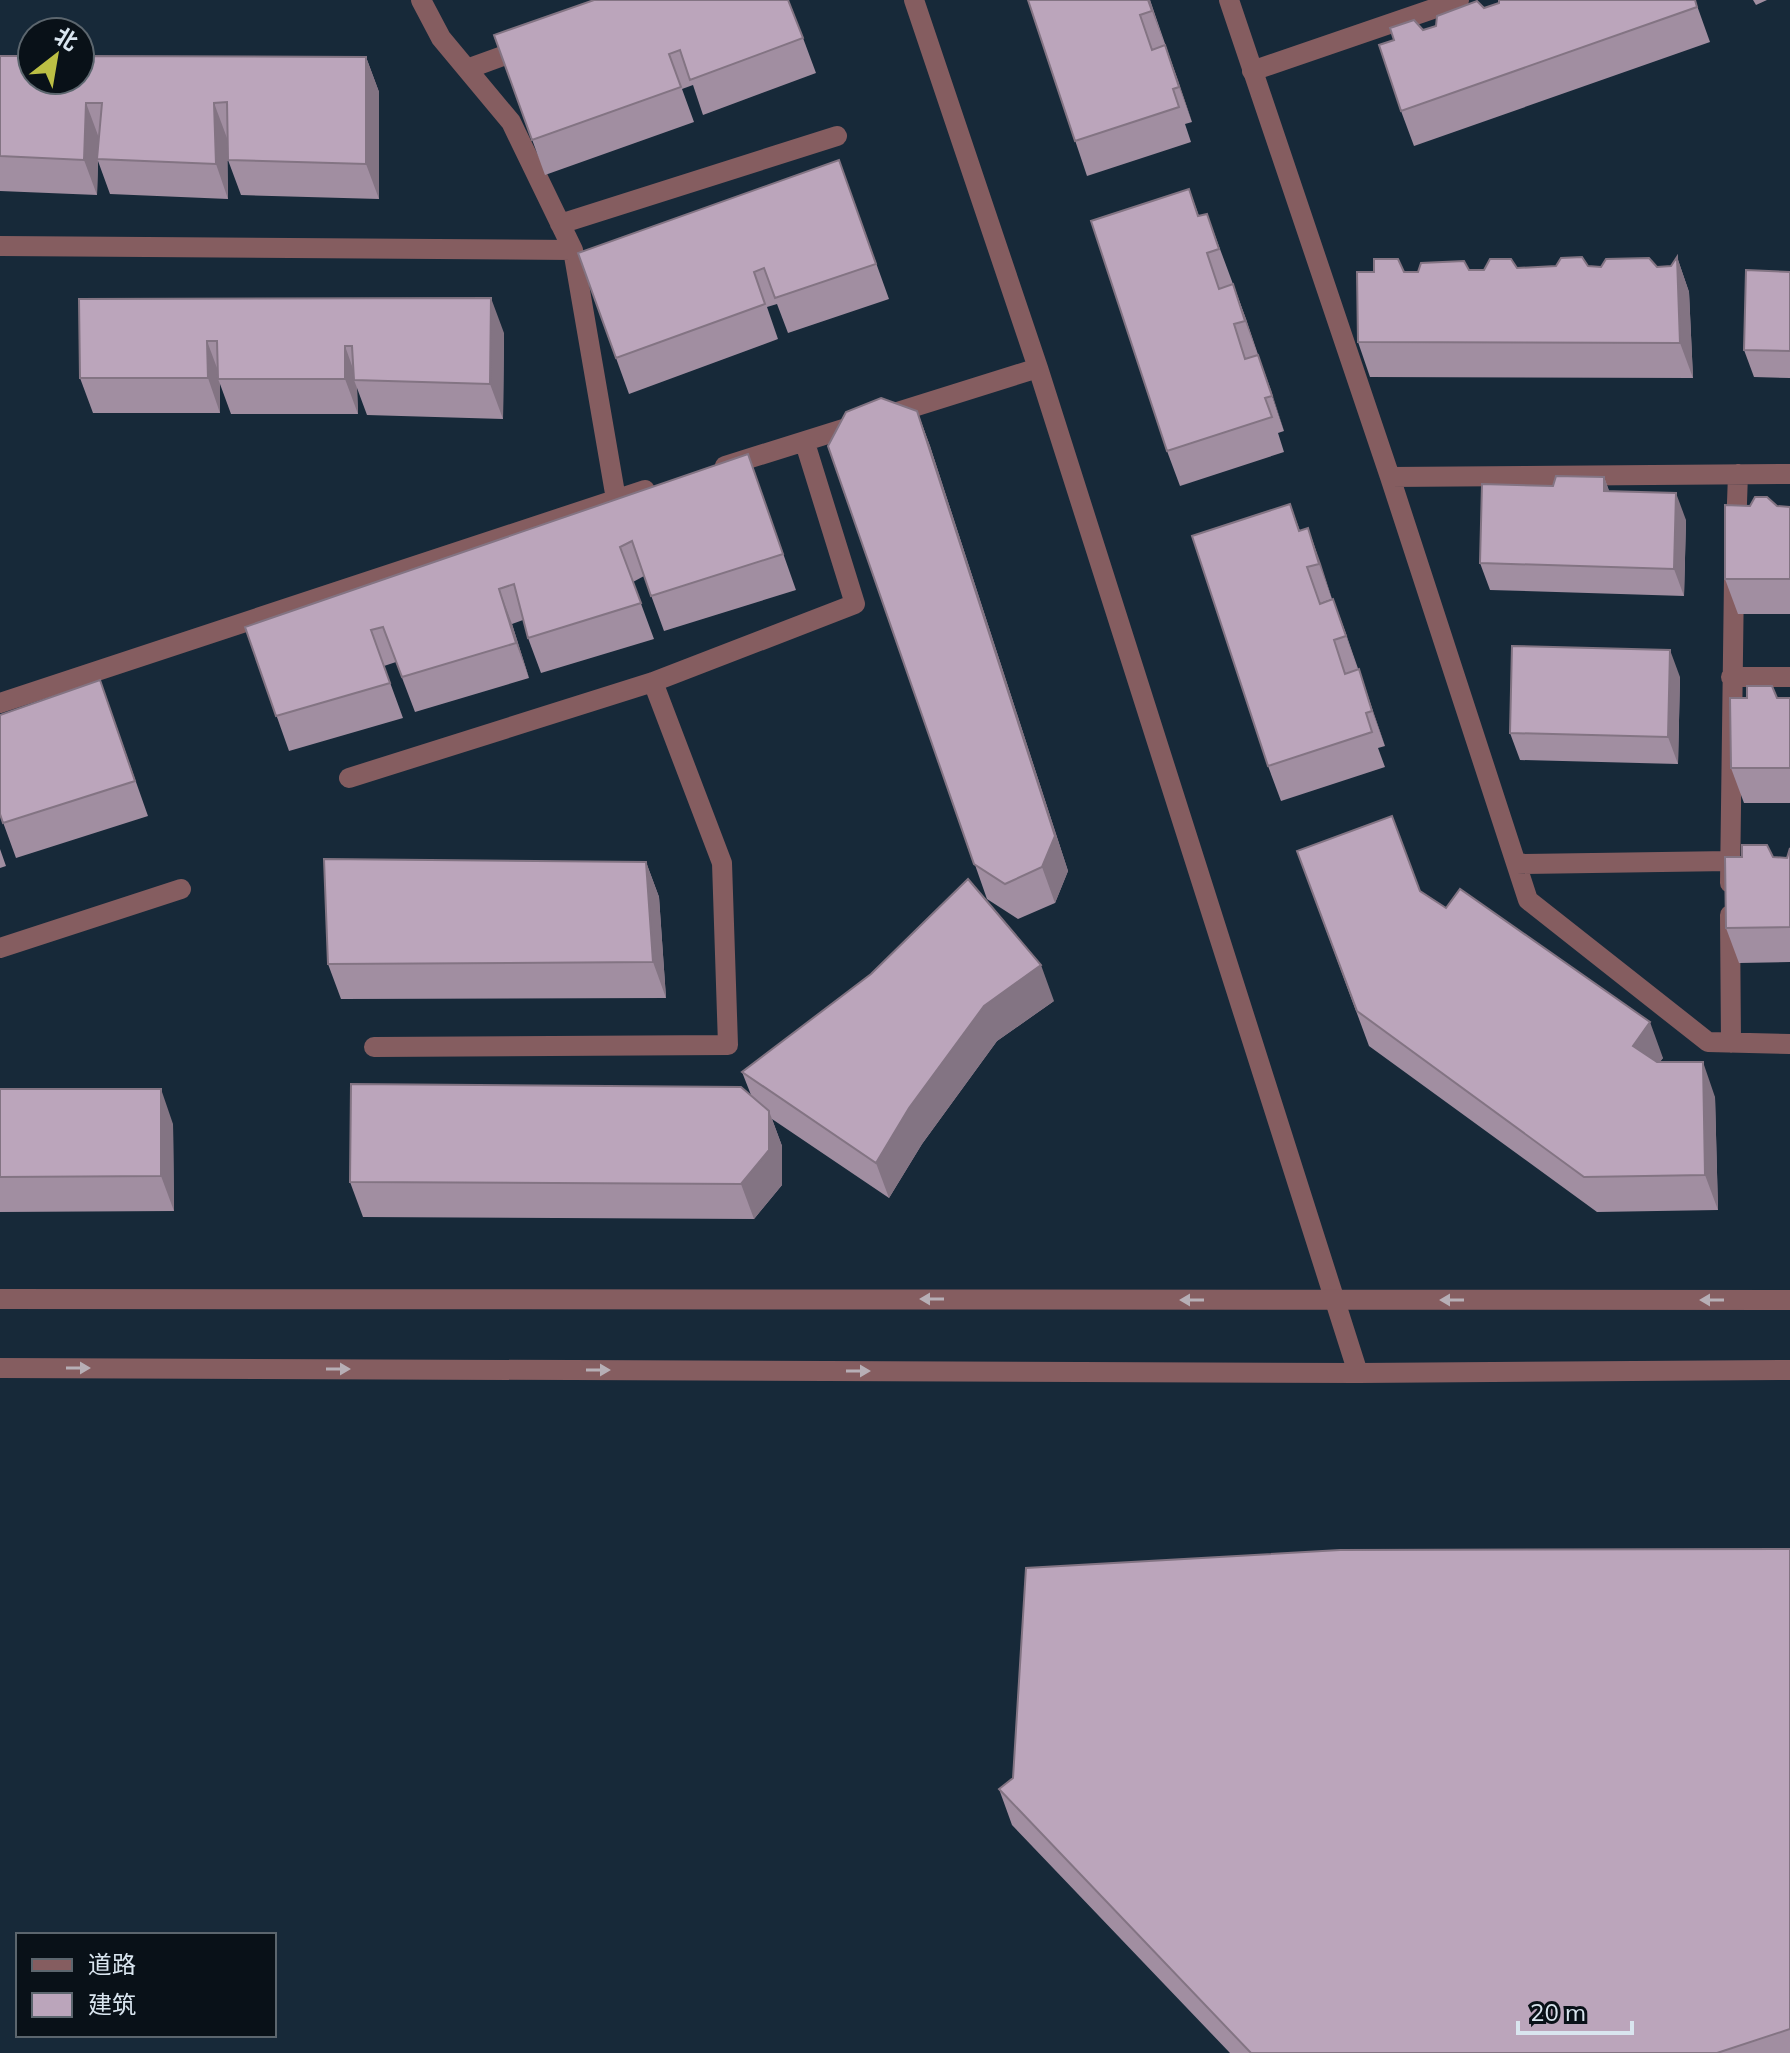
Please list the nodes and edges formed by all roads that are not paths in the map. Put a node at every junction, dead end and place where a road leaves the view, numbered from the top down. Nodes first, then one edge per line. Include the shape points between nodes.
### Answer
1 (421, 0) edge
2 (914, 0) edge
3 (1229, 0) edge
4 (1459, 0) edge
5 (542, 42) edge
6 (467, 69) junction
7 (1252, 71) junction
8 (837, 136) dead end
9 (560, 224) junction
10 (0, 246) edge
11 (573, 250) junction
12 (1038, 368) junction
13 (805, 443) junction
14 (703, 473) edge
15 (1738, 474) junction
16 (1790, 474) edge
17 (1390, 477) junction
18 (660, 486) edge
19 (616, 499) junction
20 (1731, 677) junction
21 (1790, 677) edge
22 (653, 682) junction
23 (0, 703) edge
24 (349, 778) dead end
25 (1730, 861) junction
26 (1517, 864) junction
27 (181, 889) dead end
28 (0, 948) edge
29 (1731, 1043) junction
30 (1790, 1044) edge
31 (374, 1047) dead end
32 (0, 1299) edge
33 (1335, 1300) junction
34 (1790, 1300) edge
35 (0, 1368) edge
36 (1790, 1370) edge
37 (1358, 1373) junction

1 - 6 street via 441,38
2 - 12 street
3 - 7 street
4 - 7 street
5 - 6 street
6 - 9 street via 511,122
7 - 17 street
8 - 9 street
9 - 11 street
10 - 11 street
11 - 19 street
12 - 13 street
12 - 33 street
13 - 14 street
13 - 22 street via 855,604
15 - 16 street
15 - 17 street
15 - 20 street
17 - 26 street
18 - 19 street
19 - 23 street
20 - 21 street
20 - 25 street
22 - 24 street
22 - 31 street via 722,863 728,1045
25 - 26 street
25 - 29 street
26 - 29 street via 1528,900 1708,1042
27 - 28 street
29 - 30 street
33 -> 32 street
34 -> 33 street
33 - 37 street
35 -> 37 street
36 - 37 street

